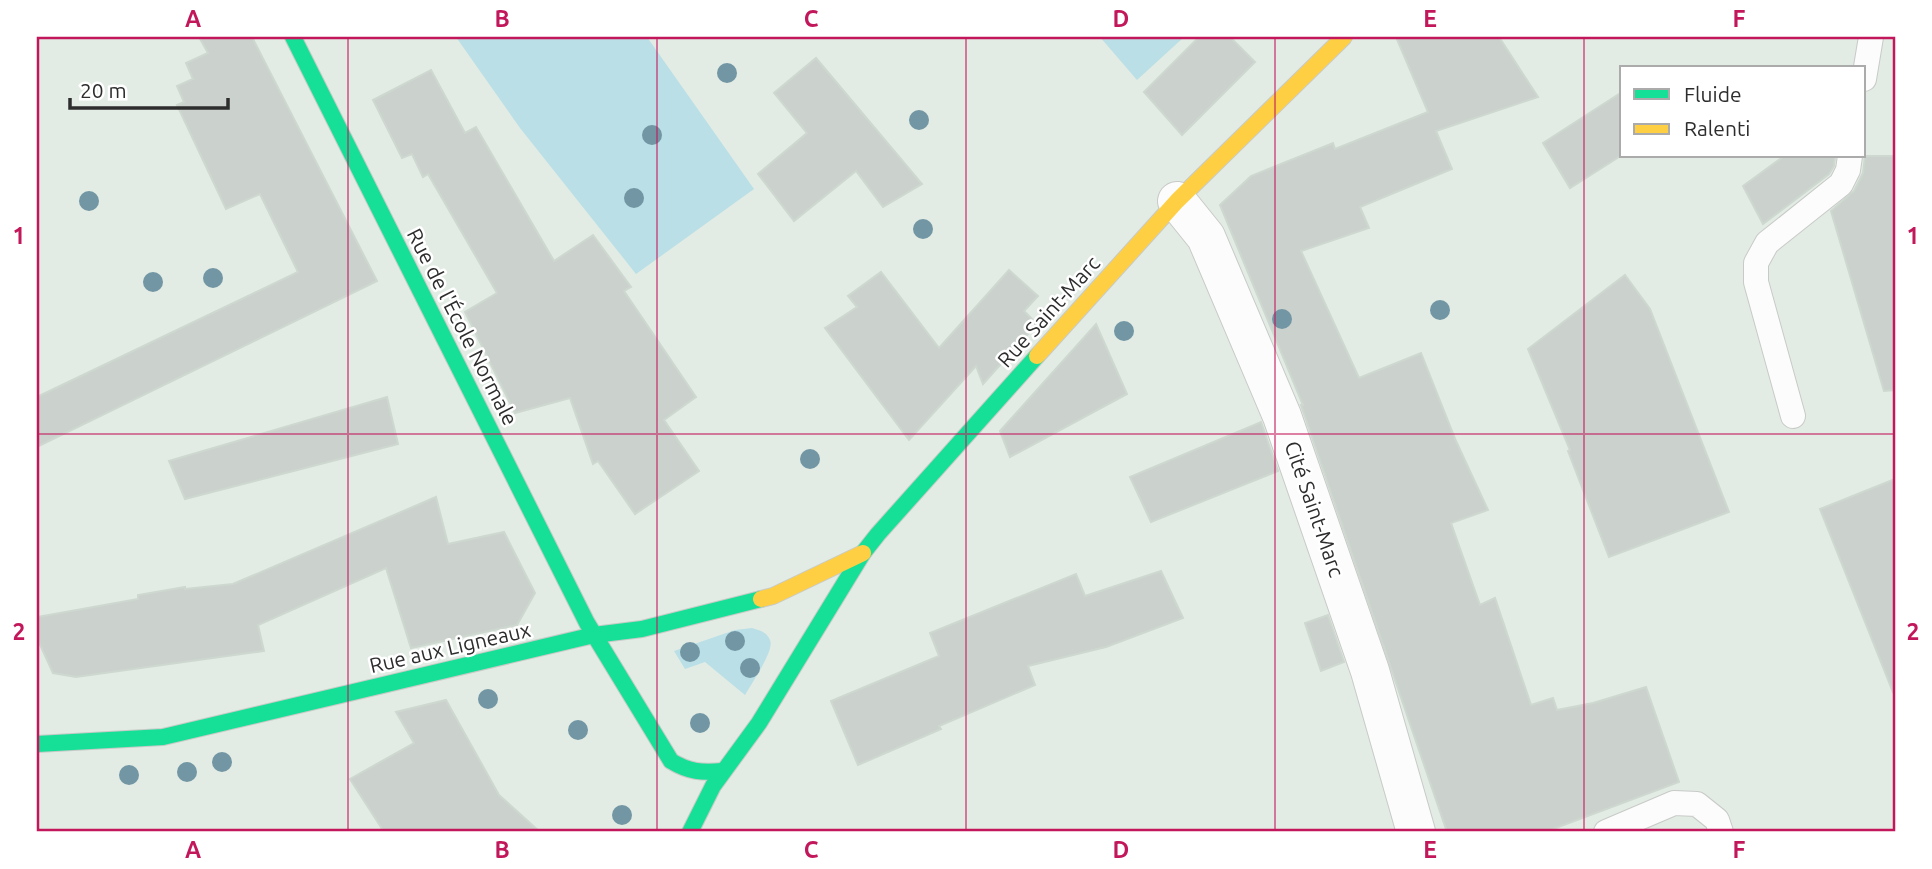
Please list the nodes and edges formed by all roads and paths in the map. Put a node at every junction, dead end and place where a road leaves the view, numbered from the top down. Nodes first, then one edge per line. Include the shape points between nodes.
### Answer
1 (293, 37) edge
2 (1344, 37) edge
3 (1871, 37) edge
4 (1866, 67) edge
5 (1850, 158) edge
6 (1177, 201) junction
7 (1793, 416) dead end
8 (863, 553) junction
9 (594, 635) junction
10 (37, 744) edge
11 (723, 771) junction
12 (690, 832) edge
13 (1416, 832) edge
14 (1606, 832) edge
15 (1721, 832) edge

1 - 9 street, Rue de l'École Normale
2 - 6 street, Rue Saint-Marc
3 - 4 lane
5 - 7 lane via 1841,184 1768,243 1756,263 1756,282
6 - 8 street, Rue Saint-Marc
6 - 13 street, Cité Saint-Marc via 1206,237 1282,416 1370,671
8 - 9 street, Rue aux Ligneaux via 778,602
8 - 11 street, Rue Saint-Marc via 807,632 759,723
9 - 10 street, Rue aux Ligneaux via 163,737
9 - 11 street, Rue de l'École Normale via 671,761 699,774
11 - 12 street, Rue Saint-Marc
14 - 15 lane via 1674,803 1697,804 1717,820

